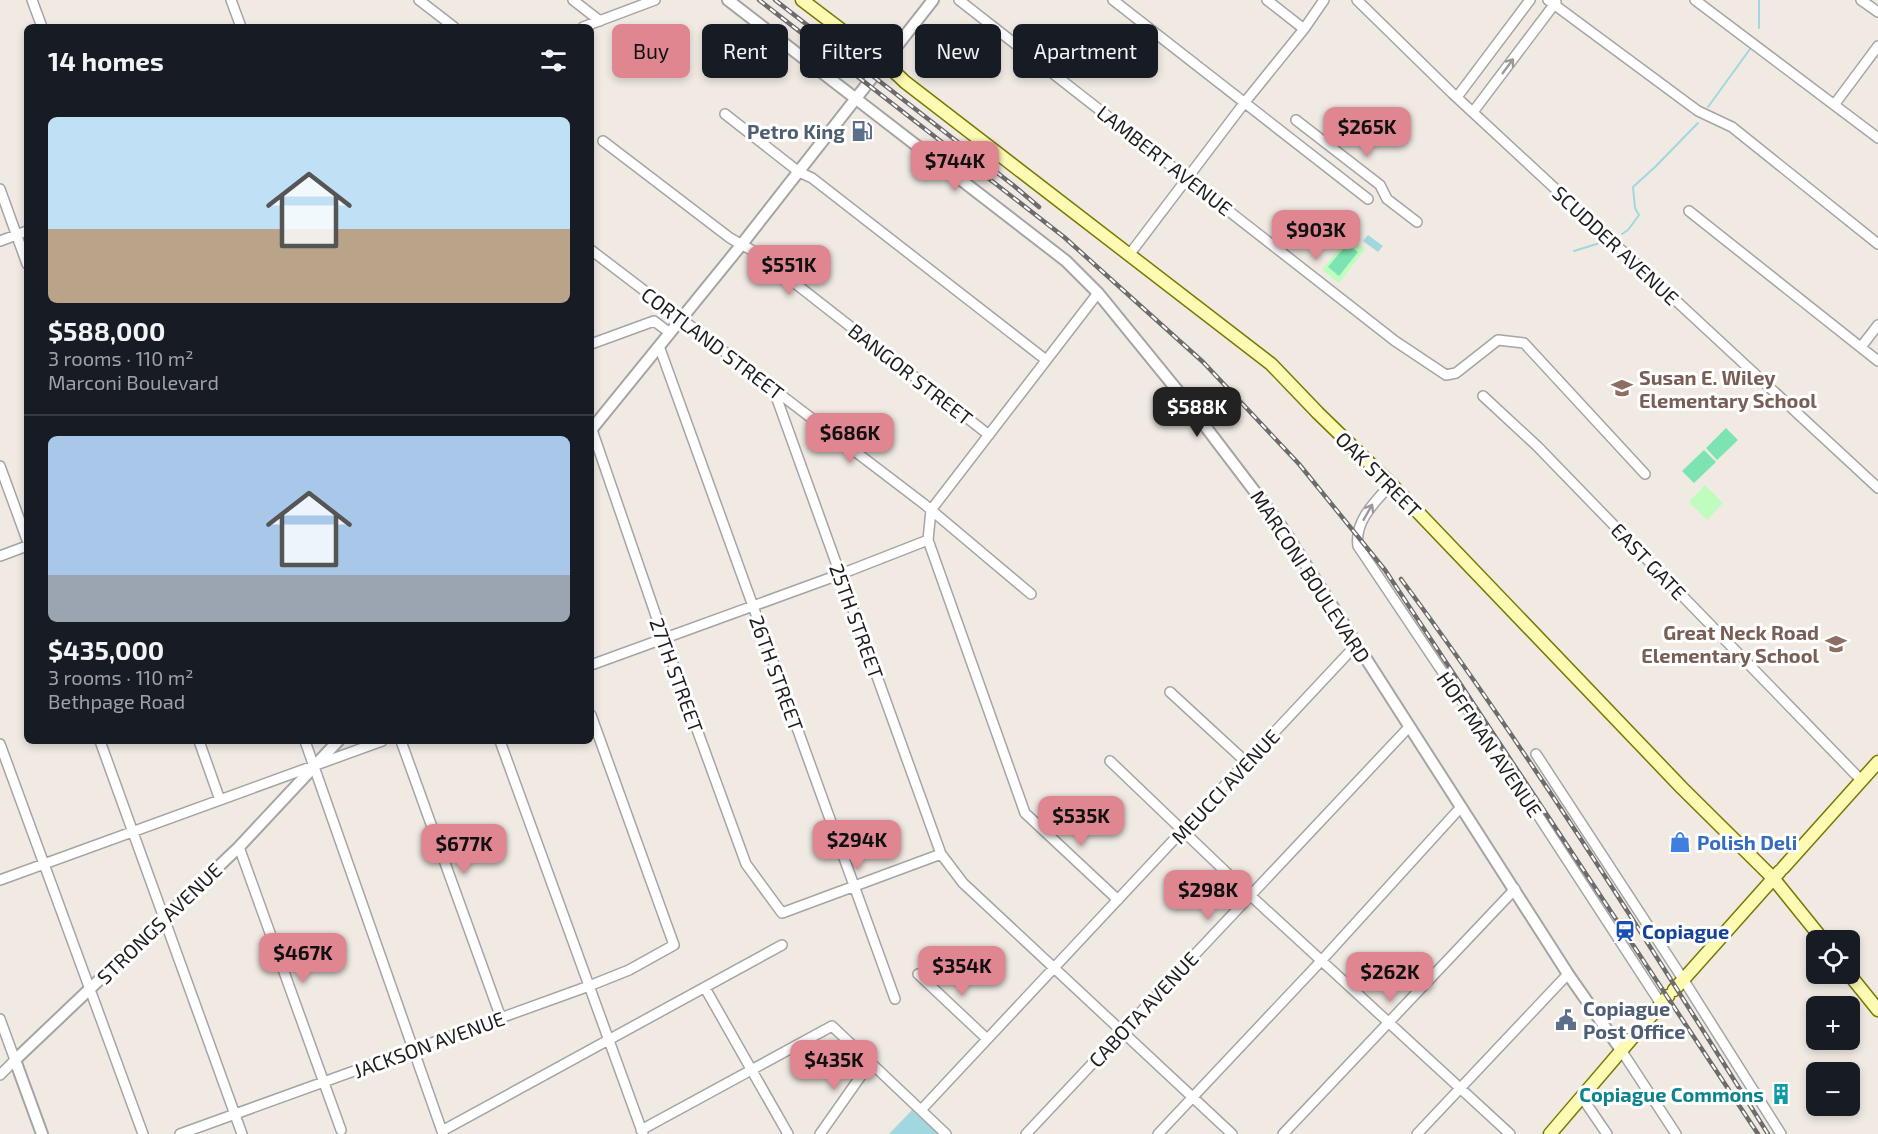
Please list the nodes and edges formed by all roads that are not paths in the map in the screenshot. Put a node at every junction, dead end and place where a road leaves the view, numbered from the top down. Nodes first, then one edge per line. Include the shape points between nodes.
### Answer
1 (32, 0) edge
2 (231, 0) edge
3 (419, 0) edge
4 (573, 0) edge
5 (656, 0) edge
6 (728, 0) edge
7 (802, 0) edge
8 (933, 0) edge
9 (959, 0) edge
10 (1113, 0) edge
11 (1267, 0) edge
12 (1324, 0) edge
13 (1357, 0) edge
14 (1530, 0) edge
15 (1695, 0) edge
16 (1861, 0) edge
17 (1553, 2) edge
18 (1878, 12) edge
19 (600, 21) junction
20 (41, 24) edge
21 (240, 24) edge
22 (450, 24) edge
23 (592, 24) edge
24 (834, 24) edge
25 (1304, 29) junction
26 (903, 39) edge
27 (1878, 46) edge
28 (873, 78) edge
29 (900, 78) edge
30 (856, 97) junction
31 (1456, 97) junction
32 (1245, 102) junction
33 (1834, 105) junction
34 (1473, 112) junction
35 (725, 114) dead end
36 (1296, 120) dead end
37 (1878, 138) edge
38 (603, 141) dead end
39 (799, 172) junction
40 (1188, 177) junction
41 (0, 189) edge
42 (1368, 199) dead end
43 (1689, 211) dead end
44 (1417, 222) dead end
45 (24, 232) edge
46 (16, 235) junction
47 (0, 241) edge
48 (742, 244) junction
49 (1878, 244) edge
50 (594, 252) edge
51 (1129, 255) junction
52 (24, 256) edge
53 (1098, 293) junction
54 (682, 319) junction
55 (1878, 326) edge
56 (670, 333) junction
57 (594, 343) edge
58 (659, 346) junction
59 (1861, 347) junction
60 (1046, 360) junction
61 (1878, 361) edge
62 (773, 388) junction
63 (1483, 396) dead end
64 (594, 424) edge
65 (989, 435) junction
66 (594, 437) edge
67 (0, 466) edge
68 (1645, 474) dead end
69 (1391, 484) junction
70 (1878, 488) edge
71 (931, 510) junction
72 (24, 532) edge
73 (928, 540) junction
74 (24, 547) edge
75 (0, 556) edge
76 (841, 574) junction
77 (1031, 594) dead end
78 (753, 606) junction
79 (664, 639) junction
80 (1356, 645) junction
81 (594, 664) edge
82 (1170, 692) dead end
83 (594, 724) edge
84 (1409, 727) junction
85 (0, 744) edge
86 (101, 744) edge
87 (200, 744) edge
88 (306, 744) edge
89 (335, 744) edge
90 (374, 744) edge
91 (402, 744) edge
92 (501, 744) edge
93 (1536, 754) dead end
94 (1110, 761) dead end
95 (1246, 762) junction
96 (1878, 762) edge
97 (314, 766) junction
98 (1861, 780) junction
99 (220, 800) junction
100 (1461, 807) junction
101 (1183, 830) junction
102 (133, 831) junction
103 (239, 847) junction
104 (941, 854) junction
105 (44, 864) junction
106 (1779, 872) junction
107 (0, 880) edge
108 (854, 886) junction
109 (1515, 889) junction
110 (1251, 896) junction
111 (1118, 900) junction
112 (164, 919) junction
113 (1817, 930) edge
114 (782, 945) dead end
115 (1322, 960) junction
116 (1053, 969) junction
117 (918, 974) dead end
118 (1568, 974) junction
119 (1683, 979) junction
120 (1857, 984) edge
121 (589, 986) junction
122 (705, 988) junction
123 (90, 990) junction
124 (1668, 997) junction
125 (895, 999) dead end
126 (1878, 1010) edge
127 (501, 1018) junction
128 (0, 1019) edge
129 (1389, 1024) junction
130 (1122, 1031) junction
131 (987, 1040) junction
132 (609, 1041) junction
133 (412, 1050) junction
134 (1621, 1050) junction
135 (15, 1060) junction
136 (870, 1063) junction
137 (751, 1070) junction
138 (0, 1075) edge
139 (324, 1082) junction
140 (1461, 1089) junction
141 (1193, 1096) junction
142 (1581, 1096) junction
143 (921, 1110) junction
144 (235, 1113) junction
145 (341, 1130) dead end
146 (642, 1132) edge
147 (442, 1133) edge
148 (42, 1134) edge
149 (142, 1134) edge
150 (180, 1134) edge
151 (242, 1134) edge
152 (788, 1134) edge
153 (820, 1134) edge
154 (946, 1134) edge
155 (1026, 1134) edge
156 (1158, 1134) edge
157 (1233, 1134) edge
158 (1283, 1134) edge
159 (1417, 1134) edge
160 (1510, 1134) edge
161 (1550, 1134) edge
162 (1606, 1134) edge
163 (1676, 1134) edge
164 (1781, 1134) edge

1 - 20 street
2 - 21 street
3 - 22 street
4 - 19 street
5 - 19 street
6 - 30 street, MARCONI BOULEVARD
7 - 24 main road, OAK STREET
8 - 26 street
9 - 40 street, LAMBERT AVENUE
10 - 32 street
11 - 25 street
12 - 25 street
13 - 31 street, SCUDDER AVENUE
14 - 31 street
15 - 33 street
16 - 18 street
34 -> 17 street
17 - 49 street via 1698,111 1732,128
19 - 23 street
25 - 32 street
27 - 33 street
28 - 30 street
29 - 51 main road, OAK STREET
30 - 39 street
30 - 53 street, MARCONI BOULEVARD via 1066,261
31 - 34 street, SCUDDER AVENUE
32 - 40 street
32 - 42 street
33 - 37 street
34 - 70 street, SCUDDER AVENUE
35 - 39 street
36 - 44 street via 1380,185 1387,199
38 - 48 street, BANGOR STREET
39 - 48 street
39 - 60 street via 812,178
40 - 51 street
40 - 68 street, LAMBERT AVENUE via 1395,341 1446,375 1456,373 1498,340 1524,343
41 - 46 street
43 - 59 street
45 - 46 street
46 - 47 street
46 - 52 street
48 - 54 street
48 - 65 street, BANGOR STREET
50 - 54 street, CORTLAND STREET
51 - 69 main road, OAK STREET via 1271,364
53 - 60 street
53 - 80 street, MARCONI BOULEVARD via 1243,474 1281,526
54 - 56 street
54 - 62 street, CORTLAND STREET
55 - 59 street
56 - 57 street via 654,321
56 - 58 street
58 - 64 street
58 - 78 street, 26TH STREET
59 - 61 street
60 - 65 street
62 - 71 street, CORTLAND STREET
62 - 76 street, 25TH STREET
63 - 98 street, EAST GATE via 1537,446
65 - 71 street
66 - 79 street, 27TH STREET
67 - 72 street
69 - 106 main road, OAK STREET via 1682,788
124 -> 69 street, HOFFMAN AVENUE via 1515,780 1358,546 1357,535 1369,508
71 - 73 street
71 - 77 street, CORTLAND STREET
73 - 76 street
73 - 111 street via 1025,813
74 - 75 street
76 - 78 street
76 - 104 street, 25TH STREET
78 - 79 street
78 - 108 street, 26TH STREET
79 - 81 street
79 - 108 street, 27TH STREET via 746,864 782,914
80 - 84 street, MARCONI BOULEVARD
80 - 95 street, MEUCCI AVENUE
82 - 95 street
83 - 121 street, JACKSON AVENUE via 674,945
84 - 100 street, MARCONI BOULEVARD
84 - 110 street, CABOTA AVENUE
85 - 105 street
86 - 102 street
87 - 99 street
88 - 97 street
89 - 97 street, STRONGS AVENUE
90 - 97 street
91 - 127 street
92 - 121 street
93 - 119 street
94 - 101 street
95 - 101 street, MEUCCI AVENUE
96 - 98 main road
97 - 99 street
97 - 103 street, STRONGS AVENUE
97 - 133 street
98 - 106 main road
99 - 102 street
100 - 109 street, MARCONI BOULEVARD
100 - 115 street
101 - 110 street
101 - 111 street, MEUCCI AVENUE
102 - 105 street
102 - 112 street
103 - 112 street, STRONGS AVENUE
103 - 139 street
104 - 108 street
104 - 116 street, 25TH STREET via 963,883
105 - 107 street
105 - 123 street
106 - 113 main road, OAK STREET
106 - 119 main road
108 - 125 street, 26TH STREET
109 - 118 street, MARCONI BOULEVARD
109 - 129 street
110 - 115 street
110 - 130 street, CABOTA AVENUE
111 - 116 street, MEUCCI AVENUE
112 - 123 street, STRONGS AVENUE
112 - 144 street
114 - 122 street
115 - 129 street
115 - 141 street
116 - 130 street, 25TH STREET
116 - 131 street, MEUCCI AVENUE
117 - 131 street
118 - 134 street, MARCONI BOULEVARD
118 - 140 street
119 - 124 main road
119 - 164 street
120 - 126 main road
121 - 127 street, JACKSON AVENUE
121 - 132 street
122 - 132 street
122 - 137 street
123 - 135 street, STRONGS AVENUE
123 - 149 street
124 - 134 main road
127 - 133 street, JACKSON AVENUE
128 - 135 street
129 - 140 street
129 - 158 street
130 - 141 street, 25TH STREET
130 - 155 street, CABOTA AVENUE
131 - 143 street, MEUCCI AVENUE
132 - 146 street
132 - 147 street
133 - 139 street, JACKSON AVENUE
133 - 147 street
134 - 142 main road
134 - 163 street, MARCONI BOULEVARD
135 - 138 street, STRONGS AVENUE
135 - 148 street
136 - 137 street via 832,1026
136 - 143 street
136 - 153 street
137 - 146 street
137 - 152 street
139 - 144 street, JACKSON AVENUE
139 - 145 street
140 - 159 street
140 - 160 street
141 - 156 street
141 - 157 street, 25TH STREET
142 - 161 main road
142 - 162 street
143 - 154 street
144 - 150 street, JACKSON AVENUE
144 - 151 street

